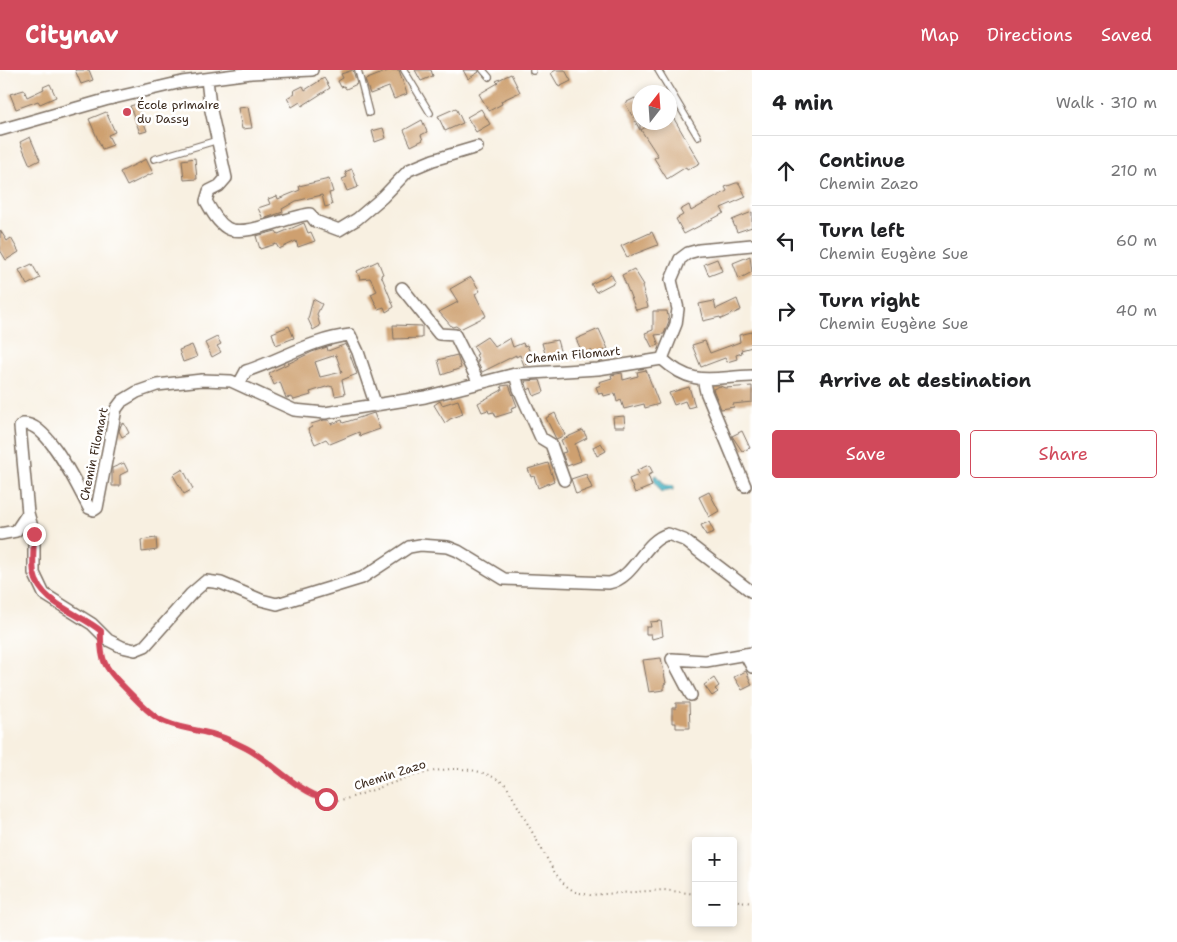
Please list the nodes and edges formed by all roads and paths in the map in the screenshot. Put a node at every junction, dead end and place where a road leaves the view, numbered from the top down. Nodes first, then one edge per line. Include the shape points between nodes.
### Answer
1 (306, 70) edge
2 (358, 70) edge
3 (404, 70) edge
4 (483, 70) edge
5 (658, 70) edge
6 (489, 77) dead end
7 (207, 79) junction
8 (369, 113) dead end
9 (430, 113) dead end
10 (0, 130) edge
11 (698, 137) dead end
12 (218, 140) junction
13 (477, 146) dead end
14 (154, 159) dead end
15 (752, 245) edge
16 (402, 288) dead end
17 (662, 359) junction
18 (515, 374) junction
19 (752, 376) edge
20 (703, 379) junction
21 (479, 383) junction
22 (239, 384) junction
23 (376, 406) junction
24 (564, 480) dead end
25 (745, 486) dead end
26 (28, 513) junction
27 (0, 534) edge
28 (752, 592) edge
29 (101, 631) junction
30 (749, 654) edge
31 (752, 667) edge
32 (691, 695) dead end
33 (692, 894) edge
34 (737, 901) edge
35 (752, 903) edge

1 - 7 street
2 - 8 lane
3 - 9 lane
4 - 6 lane
5 - 11 lane
7 - 10 street via 105,100
7 - 12 street
12 - 13 street via 226,178 208,191 206,201 228,229 244,230 310,214 315,221 339,230 383,197 409,170
12 - 14 lane
15 - 17 street via 699,250 680,259 671,280 678,309 676,324
16 - 21 street via 439,334 456,335
17 - 18 street, Chemin Filomart via 598,369
17 - 20 street via 691,378
18 - 21 street, Chemin Filomart
18 - 24 street, Chemin Filomart via 541,438 550,444
19 - 20 street
20 - 25 street
21 - 23 street, Chemin Filomart
22 - 23 street, Chemin Filomart via 294,410 325,413
22 - 23 street via 246,371 310,344 350,335
22 - 26 street, Chemin Filomart via 202,380 157,385 122,401 116,409 97,508 94,510 89,508 64,459 38,430 23,424 20,427
26 - 27 street via 16,531
26 - 29 street via 34,534 34,573 38,585 53,601
28 - 29 street via 684,540 668,534 658,539 624,577 609,583 504,579 458,551 420,545 409,547 362,578 277,604 221,583 206,582 190,594 152,640 135,650 122,648 108,640
29 - 33 path, Chemin Zazo via 105,668 146,709 177,726 212,734 244,747 318,797 348,798 441,769 473,772 506,785 555,873 575,892 590,896 664,890
30 - 31 street
30 - 32 street via 706,661 672,659
34 - 35 path

